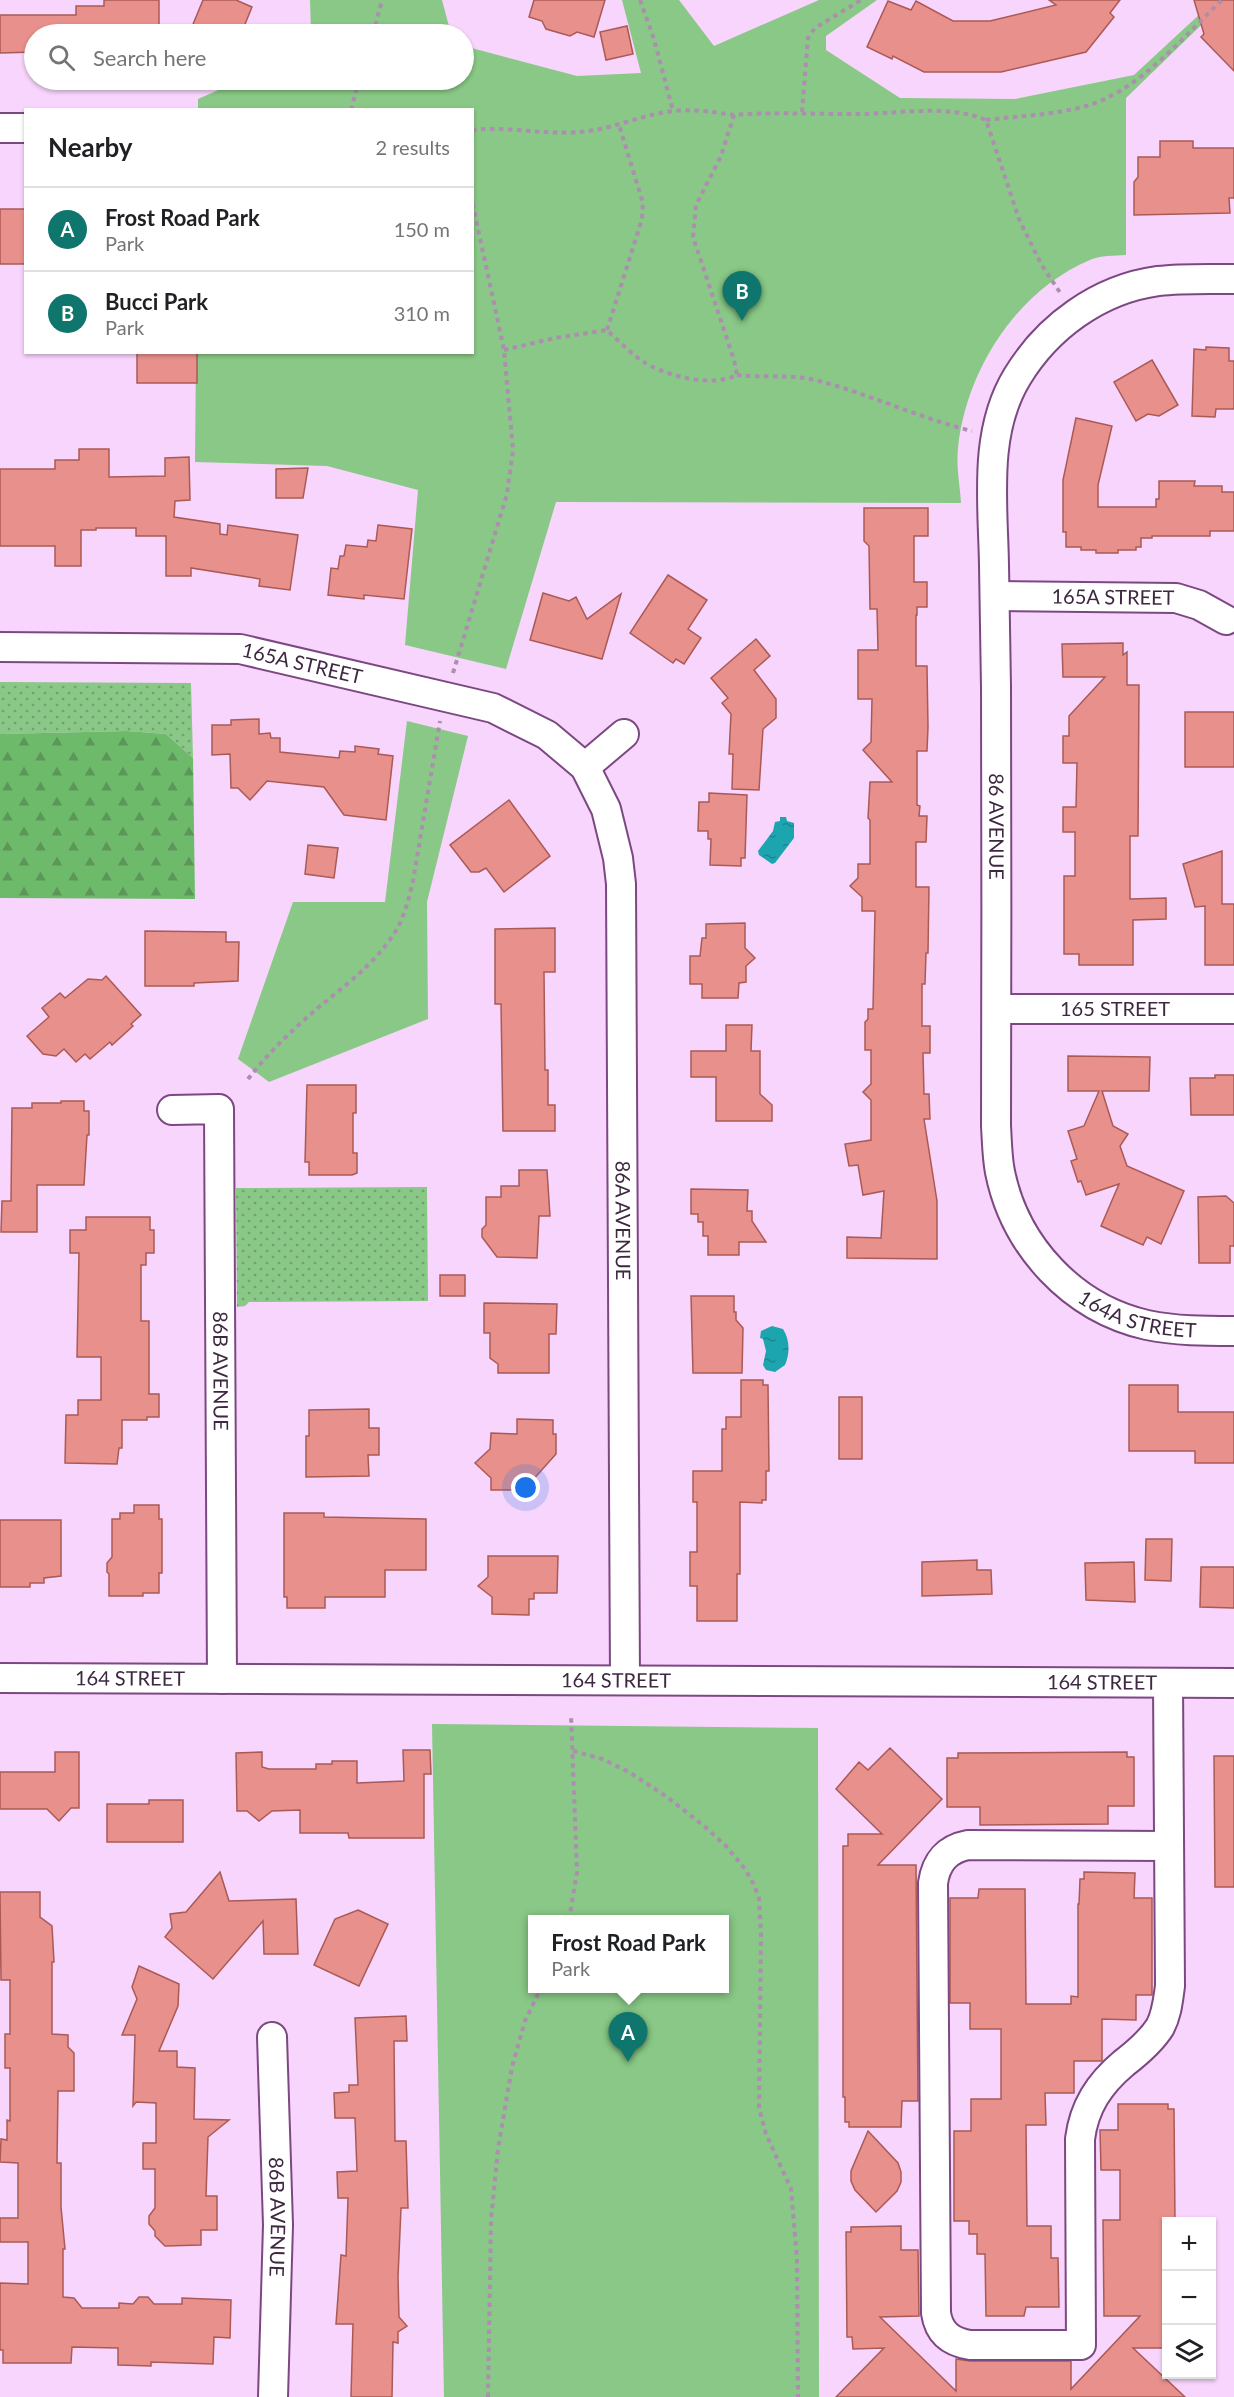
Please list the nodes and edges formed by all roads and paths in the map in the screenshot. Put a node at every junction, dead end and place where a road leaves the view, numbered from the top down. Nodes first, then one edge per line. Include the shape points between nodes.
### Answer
1 (382, 0) edge
2 (640, 0) edge
3 (861, 0) edge
4 (1222, 0) edge
5 (376, 24) edge
6 (356, 90) edge
7 (352, 108) edge
8 (673, 111) junction
9 (802, 112) junction
10 (734, 115) junction
11 (986, 120) junction
12 (619, 125) junction
13 (0, 128) edge
14 (24, 128) edge
15 (474, 130) edge
16 (474, 210) edge
17 (1234, 279) edge
18 (1065, 299) dead end
19 (607, 330) junction
20 (504, 350) junction
21 (737, 375) junction
22 (978, 433) dead end
23 (995, 596) junction
24 (1226, 620) dead end
25 (0, 647) edge
26 (452, 677) dead end
27 (441, 715) dead end
28 (624, 734) dead end
29 (585, 767) junction
30 (1234, 1009) edge
31 (997, 1010) junction
32 (248, 1079) dead end
33 (172, 1110) dead end
34 (1053, 1273) joint
35 (1234, 1331) edge
36 (0, 1678) edge
37 (222, 1679) junction
38 (625, 1680) junction
39 (1168, 1683) junction
40 (1234, 1683) edge
41 (571, 1715) dead end
42 (573, 1751) junction
43 (1168, 1846) junction
44 (570, 1915) edge
45 (539, 1993) edge
46 (272, 2037) dead end
47 (273, 2397) edge
48 (488, 2397) edge
49 (798, 2397) edge

1 - 5 path
2 - 8 path
3 - 9 path via 815,28 808,38
4 - 11 path via 1153,66 1100,101 1084,107
6 - 7 path
8 - 10 path
8 - 12 path
9 - 10 path
9 - 11 path via 966,112
10 - 21 path via 721,156 696,205 693,237
11 - 18 path via 1019,219 1041,264
12 - 15 path via 578,132
12 - 19 path via 643,203
13 - 14 street
16 - 20 path
17 - 23 street, 86 AVENUE via 1160,281 1106,297 1068,319 1022,370 1002,411 995,444
19 - 20 path
19 - 21 path via 635,356 663,371 699,379
20 - 26 path via 513,431 509,481
21 - 22 path via 813,380
23 - 24 street, 165A STREET via 1176,598
23 - 31 street, 86 AVENUE
25 - 29 street, 165A STREET via 216,647 265,653 482,704 547,735
27 - 32 path via 409,901 397,929 364,968 292,1031
28 - 29 street
29 - 38 street, 86A AVENUE via 606,809 621,884
30 - 31 street, 165 STREET
31 - 34 street, 86 AVENUE via 999,1171 1017,1223 1032,1249
33 - 37 street, 86B AVENUE via 219,1109
34 - 35 street, 164A STREET via 1085,1298 1128,1319 1166,1329
36 - 37 street, 164 STREET
37 - 38 street, 164 STREET
38 - 39 street, 164 STREET
39 - 40 street, 164 STREET
39 - 43 street
41 - 42 path
42 - 44 path via 577,1872
42 - 49 path via 629,1772 704,1826 745,1869 759,1898 759,2108 766,2134 791,2189 796,2247
43 - 43 street via 1170,1986 1164,2018 1151,2038 1096,2091 1081,2128 1081,2345 958,2342 942,2332 936,2313 936,1869 949,1853 968,1845
45 - 48 path via 525,2021 512,2067 498,2149 491,2230
46 - 47 street, 86B AVENUE via 278,2225

